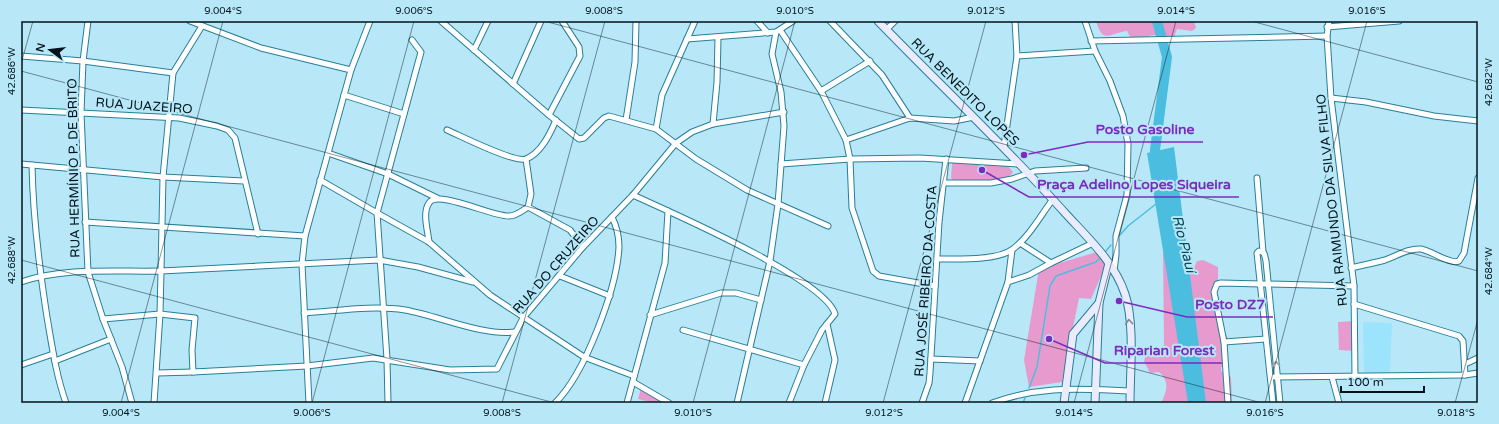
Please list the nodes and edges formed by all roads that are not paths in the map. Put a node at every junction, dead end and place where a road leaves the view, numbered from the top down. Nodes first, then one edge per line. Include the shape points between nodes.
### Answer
1 (88, 21) edge
2 (190, 21) edge
3 (370, 21) edge
4 (441, 21) edge
5 (488, 21) edge
6 (542, 21) edge
7 (562, 21) edge
8 (636, 21) edge
9 (695, 21) edge
10 (757, 21) edge
11 (793, 21) edge
12 (830, 21) edge
13 (878, 21) edge
14 (895, 21) edge
15 (1015, 21) edge
16 (1085, 21) edge
17 (1328, 21) edge
18 (1399, 21) edge
19 (202, 26) junction
20 (1327, 27) junction
21 (886, 30) junction
22 (778, 31) junction
23 (768, 33) junction
24 (1327, 36) junction
25 (718, 38) junction
26 (412, 40) dead end
27 (687, 40) junction
28 (1091, 41) junction
29 (474, 50) junction
30 (1095, 51) junction
31 (21, 56) edge
32 (1017, 56) junction
33 (83, 61) junction
34 (870, 61) junction
35 (351, 70) junction
36 (173, 73) junction
37 (513, 84) junction
38 (821, 91) junction
39 (344, 95) junction
40 (1331, 98) junction
41 (21, 110) edge
42 (784, 112) junction
43 (81, 113) junction
44 (404, 114) junction
45 (549, 115) junction
46 (974, 117) junction
47 (168, 118) junction
48 (910, 118) junction
49 (556, 120) junction
50 (626, 120) junction
51 (1478, 121) edge
52 (713, 124) junction
53 (656, 129) junction
54 (447, 130) dead end
55 (846, 140) junction
56 (676, 143) junction
57 (1004, 146) junction
58 (328, 153) junction
59 (526, 158) junction
60 (850, 159) junction
61 (946, 159) junction
62 (21, 164) edge
63 (781, 164) junction
64 (1019, 164) junction
65 (32, 165) junction
66 (1086, 168) dead end
67 (82, 170) junction
68 (1027, 172) junction
69 (388, 174) junction
70 (163, 177) junction
71 (1257, 178) dead end
72 (1478, 178) edge
73 (320, 180) junction
74 (244, 181) junction
75 (944, 183) junction
76 (632, 195) junction
77 (437, 198) junction
78 (1053, 199) junction
79 (778, 204) junction
80 (528, 207) junction
81 (668, 211) junction
82 (377, 213) junction
83 (612, 217) junction
84 (85, 222) junction
85 (828, 226) dead end
86 (160, 227) junction
87 (258, 234) junction
88 (305, 236) junction
89 (429, 242) junction
90 (1020, 243) junction
91 (1092, 243) junction
92 (583, 247) junction
93 (1012, 250) junction
94 (1263, 252) junction
95 (938, 259) junction
96 (379, 260) junction
97 (770, 262) junction
98 (1051, 263) junction
99 (1109, 263) junction
100 (302, 264) junction
101 (1351, 268) junction
102 (161, 271) junction
103 (1114, 271) junction
104 (88, 272) junction
105 (40, 275) junction
106 (560, 276) junction
107 (21, 282) edge
108 (473, 282) junction
109 (1008, 282) junction
110 (1260, 283) junction
111 (1268, 283) junction
112 (934, 286) junction
113 (1354, 286) junction
114 (610, 296) junction
115 (761, 300) junction
116 (1099, 304) junction
117 (1354, 304) junction
118 (384, 307) junction
119 (304, 313) junction
120 (160, 314) junction
121 (650, 315) junction
122 (523, 318) junction
123 (103, 319) junction
124 (827, 324) junction
125 (1272, 326) junction
126 (1265, 327) junction
127 (683, 330) dead end
128 (515, 332) junction
129 (111, 339) junction
130 (1266, 339) junction
131 (1224, 342) junction
132 (750, 349) junction
133 (53, 354) junction
134 (584, 357) junction
135 (1478, 358) edge
136 (387, 359) junction
137 (931, 359) junction
138 (55, 361) junction
139 (980, 361) junction
140 (1465, 364) junction
141 (21, 365) edge
142 (804, 365) junction
143 (307, 366) junction
144 (193, 372) junction
145 (157, 373) junction
146 (1478, 373) edge
147 (1466, 375) junction
148 (1270, 377) junction
149 (1277, 377) junction
150 (1332, 377) junction
151 (1355, 377) junction
152 (634, 379) junction
153 (1065, 388) junction
154 (1095, 390) junction
155 (1130, 391) junction
156 (66, 403) edge
157 (132, 403) edge
158 (154, 403) edge
159 (309, 403) edge
160 (388, 403) edge
161 (556, 403) edge
162 (629, 403) edge
163 (669, 403) edge
164 (737, 403) edge
165 (789, 403) edge
166 (825, 403) edge
167 (922, 403) edge
168 (965, 403) edge
169 (992, 403) edge
170 (1064, 403) edge
171 (1095, 403) edge
172 (1130, 403) edge
173 (1228, 403) edge
174 (1273, 403) edge
175 (1280, 403) edge
176 (1339, 403) edge

1 - 33 street, RUA HERMÍNIO P. DE BRITO
2 - 19 street
3 - 35 street
4 - 29 street
5 - 29 street
6 - 37 street
7 - 45 street via 579,47 580,56
8 - 50 street via 635,62
9 - 27 street
10 - 23 street
11 - 22 street
12 - 34 street
13 - 21 main road, RUA BENEDITO LOPES
14 - 21 street
15 - 32 street
16 - 28 street
17 - 20 street, RUA RAIMUNDO DA SILVA FILHO
18 - 20 street
19 - 35 street via 261,48
19 - 36 street
20 - 24 street, RUA RAIMUNDO DA SILVA FILHO
21 - 46 main road, RUA BENEDITO LOPES
22 - 23 street
22 - 38 street
22 - 42 street via 772,54
23 - 25 street
24 - 28 street
24 - 40 street, RUA RAIMUNDO DA SILVA FILHO
25 - 27 street
25 - 52 street
26 - 44 street via 421,52
27 - 53 street via 662,95
28 - 30 street
29 - 37 street
30 - 32 street
30 - 103 street via 1123,116 1128,144 1127,195 1116,236
31 - 33 street
32 - 57 street
33 - 36 street
33 - 43 street, RUA HERMÍNIO P. DE BRITO
34 - 38 street
34 - 48 street
35 - 39 street
36 - 47 street
37 - 45 street
38 - 55 street
39 - 44 street
39 - 58 street
40 - 51 street
40 - 101 street, RUA RAIMUNDO DA SILVA FILHO
41 - 43 street, RUA JUAZEIRO
42 - 52 street, RUA DO CRUZEIRO
42 - 63 street
43 - 47 street, RUA JUAZEIRO
43 - 67 street, RUA HERMÍNIO P. DE BRITO
44 - 69 street
45 - 49 street
46 - 48 street via 954,121
46 - 57 main road, RUA BENEDITO LOPES
47 - 70 street
47 - 74 street, RUA JUAZEIRO via 206,122 228,130 235,138
48 - 55 street
49 - 50 street via 581,139 608,116
49 - 59 street via 545,143
50 - 53 street
52 - 56 street, RUA DO CRUZEIRO via 692,132
53 - 56 street
54 - 59 street via 514,158
55 - 60 street
56 - 76 street, RUA DO CRUZEIRO
56 - 79 street via 727,179
57 - 64 main road, RUA BENEDITO LOPES
58 - 69 street
58 - 73 street
59 - 80 street via 531,194
60 - 61 street
60 - 63 street
60 - 112 street via 852,208 873,271 878,276
61 - 64 street
61 - 75 street, RUA JOSÉ RIBEIRO DA COSTA
62 - 65 street
63 - 79 street
64 - 68 main road, RUA BENEDITO LOPES
65 - 67 street
65 - 105 street via 33,210
66 - 68 street
67 - 70 street
67 - 84 street, RUA HERMÍNIO P. DE BRITO
68 - 75 street via 1012,179 991,183
68 - 78 main road, RUA BENEDITO LOPES
69 - 77 street
69 - 82 street
70 - 74 street
70 - 86 street
71 - 94 street
72 - 101 street via 1464,253 1459,261 1452,262 1427,250 1418,249
73 - 82 street
73 - 88 street
74 - 87 street, RUA JUAZEIRO
75 - 95 street, RUA JOSÉ RIBEIRO DA COSTA via 938,222
76 - 81 street
76 - 83 street, RUA DO CRUZEIRO
77 - 80 street via 504,216 515,215
77 - 89 street via 429,202 426,211
78 - 90 street
78 - 91 main road, RUA BENEDITO LOPES
79 - 85 street
79 - 97 street
80 - 92 street via 570,230
81 - 97 street
81 - 121 street via 665,263
82 - 89 street
82 - 96 street
83 - 92 street, RUA DO CRUZEIRO
83 - 114 street via 619,246
84 - 86 street
84 - 104 street, RUA HERMÍNIO P. DE BRITO
86 - 87 street
86 - 102 street
87 - 88 street
88 - 100 street
89 - 108 street
90 - 93 street
90 - 98 street
91 - 98 street
91 - 99 main road, RUA BENEDITO LOPES
92 - 106 street, RUA DO CRUZEIRO
93 - 95 street via 985,257
93 - 109 street
94 - 110 street via 1257,252
94 - 111 street
95 - 112 street, RUA JOSÉ RIBEIRO DA COSTA
96 - 100 street
96 - 108 street via 418,267
96 - 118 street
97 - 115 street
97 - 124 street via 821,295 835,314
98 - 109 street via 1029,275
99 - 103 main road, RUA BENEDITO LOPES
99 - 116 main road
100 - 102 street
100 - 119 street
101 - 113 street, RUA RAIMUNDO DA SILVA FILHO
102 - 104 street
102 - 120 street
155 -> 103 main road, RUA BENEDITO LOPES via 1128,306
104 - 105 street
104 - 123 street, RUA HERMÍNIO P. DE BRITO
105 - 107 street
105 - 133 street
106 - 114 street
106 - 122 street, RUA DO CRUZEIRO
108 - 122 street
109 - 139 street
110 - 111 street
110 - 126 street
110 - 131 street via 1221,283 1216,286 1214,292
111 - 113 street
111 - 125 street
112 - 137 street, RUA JOSÉ RIBEIRO DA COSTA
113 - 117 street, RUA RAIMUNDO DA SILVA FILHO
114 - 134 street
115 - 121 street via 736,293 721,293
115 - 132 street
116 - 153 main road via 1074,334
116 - 154 main road
117 - 140 street via 1458,336 1463,341
117 - 151 street, RUA RAIMUNDO DA SILVA FILHO
118 - 119 street
118 - 128 street via 432,316 491,332
118 - 136 street
119 - 143 street
120 - 123 street
120 - 144 street via 195,318
120 - 145 street
121 - 152 street
122 - 128 street, RUA DO CRUZEIRO
122 - 134 street
123 - 129 street, RUA HERMÍNIO P. DE BRITO
124 - 142 street
124 - 166 street via 834,360
125 - 126 street
149 -> 125 street
126 - 130 street
127 - 132 street
128 - 136 street, RUA DO CRUZEIRO via 497,369 450,370
129 - 138 street
129 - 157 street, RUA HERMÍNIO P. DE BRITO
130 - 131 street
130 - 148 street
131 - 173 street
132 - 142 street
132 - 164 street
133 - 138 street
133 - 141 street
134 - 152 street
134 - 161 street via 573,380
135 - 140 street
136 - 143 street, RUA DO CRUZEIRO via 368,358
136 - 160 street
137 - 139 street
137 - 167 street, RUA JOSÉ RIBEIRO DA COSTA via 929,383
138 - 156 street
139 - 168 street
140 - 147 street
142 - 165 street
143 - 144 street, RUA DO CRUZEIRO
143 - 159 street
144 - 145 street, RUA DO CRUZEIRO
145 - 158 street
146 - 147 street
147 - 151 street
148 - 149 street
148 - 174 street
149 - 150 street
149 - 175 street
150 - 151 street
150 - 176 street
152 - 162 street
152 - 163 street
153 - 154 street
153 - 169 street via 1025,393
153 - 170 main road
154 - 155 street
154 - 171 main road
155 - 172 main road, RUA BENEDITO LOPES

